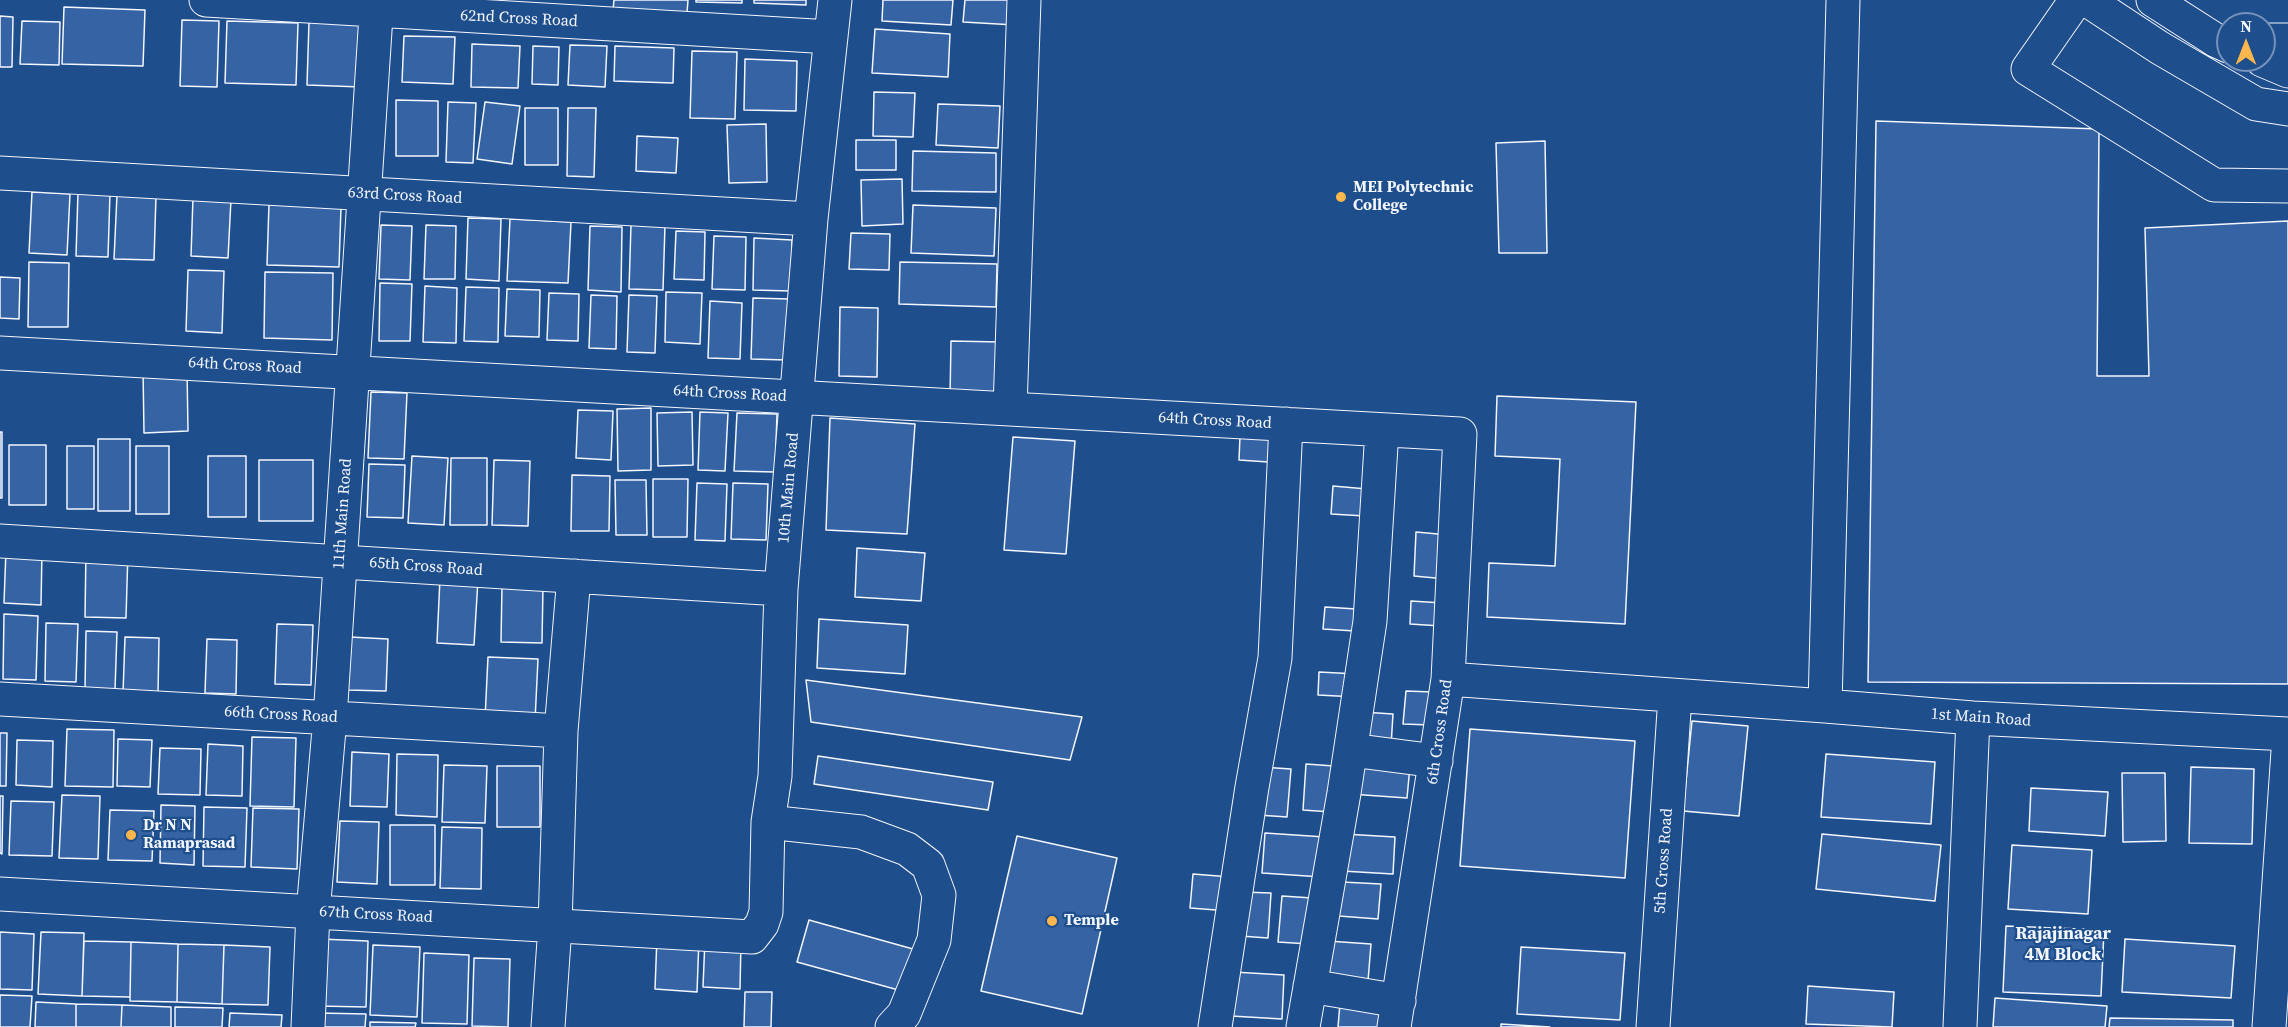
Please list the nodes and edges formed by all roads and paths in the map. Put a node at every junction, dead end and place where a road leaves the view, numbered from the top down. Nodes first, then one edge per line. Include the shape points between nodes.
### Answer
1 (206, 0) edge
2 (835, 0) edge
3 (1024, 0) edge
4 (1843, 0) edge
5 (2076, 0) edge
6 (2087, 0) edge
7 (2153, 0) edge
8 (376, 5) edge
9 (831, 38) junction
10 (2216, 38) edge
11 (2288, 109) edge
12 (0, 173) edge
13 (2288, 186) edge
14 (364, 194) junction
15 (811, 219) junction
16 (0, 353) edge
17 (353, 372) junction
18 (796, 397) junction
19 (1010, 409) junction
20 (1286, 424) junction
21 (1382, 430) junction
22 (1460, 434) joint
23 (0, 541) edge
24 (340, 562) junction
25 (574, 576) junction
26 (781, 589) junction
27 (1448, 679) junction
28 (1675, 696) junction
29 (0, 699) edge
30 (1825, 706) junction
31 (330, 718) junction
32 (1973, 718) junction
33 (561, 730) junction
34 (2288, 734) edge
35 (1351, 750) junction
36 (2288, 751) edge
37 (1436, 760) junction
38 (768, 822) junction
39 (0, 894) edge
40 (313, 912) junction
41 (555, 926) junction
42 (752, 937) joint
43 (1310, 986) junction
44 (1397, 1014) edge
45 (308, 1027) edge
46 (548, 1027) edge
47 (892, 1027) edge
48 (1215, 1027) edge
49 (1304, 1027) edge
50 (1653, 1027) edge
51 (1960, 1027) edge
52 (2269, 1027) edge

1 - 8 street, 62nd Cross Road
2 - 9 street, 10th Main Road
3 - 19 street
4 - 30 street
5 - 13 street via 2028,69 2214,185
6 - 11 street via 2256,104
7 - 10 street
8 - 9 street, 62nd Cross Road
8 - 14 street, 11th Main Road
9 - 15 street, 10th Main Road
12 - 14 street, 63rd Cross Road
14 - 15 street, 63rd Cross Road
14 - 17 street, 11th Main Road
15 - 18 street, 10th Main Road
16 - 17 street, 64th Cross Road
17 - 18 street, 64th Cross Road
17 - 24 street, 11th Main Road
18 - 19 street, 64th Cross Road
18 - 26 street, 10th Main Road
19 - 20 street, 64th Cross Road
20 - 21 street, 64th Cross Road
20 - 48 street via 1275,658
21 - 22 street, 64th Cross Road
21 - 35 street via 1370,621
22 - 27 street, 6th Cross Road
23 - 24 street, 65th Cross Road
24 - 25 street, 65th Cross Road
24 - 31 street, 11th Main Road
25 - 26 street, 65th Cross Road
25 - 33 street
26 - 38 street, 10th Main Road via 775,776
27 - 28 street, 1st Main Road
27 - 37 street, 6th Cross Road
28 - 30 street, 1st Main Road
28 - 50 street, 5th Cross Road
29 - 31 street, 66th Cross Road
30 - 32 street, 1st Main Road
31 - 33 street, 66th Cross Road
31 - 40 street, 11th Main Road
32 - 34 street, 1st Main Road
32 - 51 street
33 - 41 street
35 - 37 street
35 - 43 street
36 - 52 street
37 - 44 street, 6th Cross Road
38 - 42 street, 10th Main Road via 766,912
38 - 47 street via 861,832 907,849 928,865 939,895 934,940 904,1014
39 - 40 street, 67th Cross Road
40 - 41 street, 67th Cross Road
40 - 45 street, 11th Main Road
41 - 42 street, 67th Cross Road
41 - 46 street
43 - 44 street
43 - 49 street

